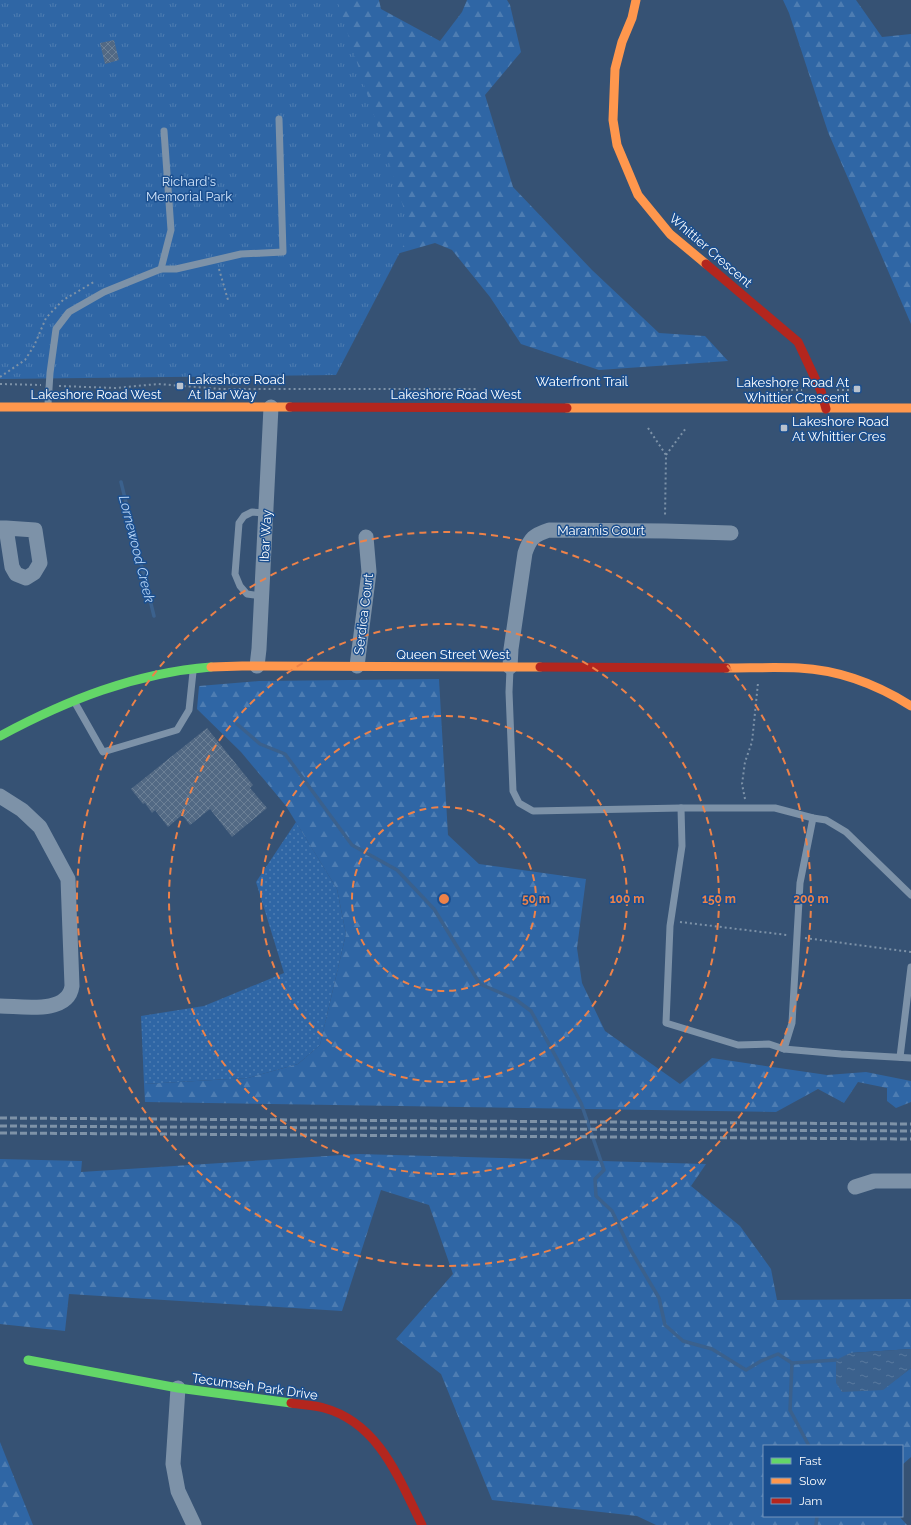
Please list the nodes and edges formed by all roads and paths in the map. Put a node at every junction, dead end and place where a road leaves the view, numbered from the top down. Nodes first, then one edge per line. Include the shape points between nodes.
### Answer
1 (636, 0) edge
2 (279, 120) dead end
3 (164, 131) dead end
4 (217, 260) junction
5 (161, 269) junction
6 (228, 300) dead end
7 (0, 384) edge
8 (37, 385) dead end
9 (62, 386) dead end
10 (482, 389) dead end
11 (775, 390) dead end
12 (791, 390) dead end
13 (48, 406) junction
14 (0, 407) edge
15 (272, 407) junction
16 (911, 408) edge
17 (826, 409) junction
18 (648, 428) dead end
19 (686, 428) dead end
20 (666, 455) junction
21 (266, 513) junction
22 (665, 531) junction
23 (731, 533) dead end
24 (366, 537) dead end
25 (261, 596) junction
26 (257, 666) junction
27 (357, 666) junction
28 (510, 667) junction
29 (760, 667) junction
30 (193, 669) junction
31 (73, 700) junction
32 (911, 706) edge
33 (0, 736) edge
34 (0, 796) edge
35 (680, 808) junction
36 (747, 808) junction
37 (812, 818) junction
38 (911, 895) edge
39 (911, 967) edge
40 (0, 1006) edge
41 (784, 1049) junction
42 (900, 1057) junction
43 (911, 1058) edge
44 (911, 1181) edge
45 (855, 1187) dead end
46 (28, 1360) dead end
47 (178, 1388) junction
48 (194, 1525) edge
49 (422, 1525) edge

1 - 17 street, Whittier Crescent via 615,69 613,120 617,145 638,195 670,234 798,342 821,390
2 - 4 lane via 283,252 241,254
3 - 5 lane via 171,230
4 - 5 lane via 176,269
4 - 6 path
5 - 13 lane via 104,292 69,312 56,329
7 - 8 path
9 - 10 path via 115,388 158,384 221,389
11 - 12 path
13 - 14 street, Lakeshore Road West
13 - 15 street, Lakeshore Road West
15 - 17 street, Lakeshore Road West
15 - 21 street, Ibar Way
16 - 17 street, Lakeshore Road West
18 - 20 path
19 - 20 path
20 - 22 path
21 - 25 street, Ibar Way
21 - 25 lane via 252,512 244,516 239,524 235,574 247,594
22 - 23 street, Maramis Court
22 - 28 street, Maramis Court via 549,530 529,540 525,553
24 - 27 street, Serdica Court via 369,572
25 - 26 street, Ibar Way
26 - 27 street, Queen Street West
26 - 30 street, Queen Street West
27 - 28 street, Queen Street West
28 - 29 street, Queen Street West
28 - 35 lane via 513,791 519,803 533,811
29 - 32 street, Queen Street West via 800,668 835,673 869,684
29 - 36 path via 752,742 745,762 742,784
30 - 31 street, Queen Street West via 139,678
30 - 31 lane via 189,710 177,730 103,752
31 - 33 street, Queen Street West via 38,715
34 - 40 street via 22,810 40,827 68,879 72,986 71,994 62,1003 51,1007
35 - 36 lane
35 - 41 lane via 682,846 670,926 666,1023 738,1045 769,1044
36 - 37 lane via 775,808
37 - 38 lane via 826,820 846,832
37 - 41 lane via 800,883 792,1022
39 - 42 lane
41 - 42 lane
42 - 43 lane
44 - 45 street via 874,1181
46 - 47 street, Tecumseh Park Drive
47 - 48 street via 173,1464 178,1491
47 - 49 street, Tecumseh Park Drive via 324,1408 344,1416 369,1434 388,1459

